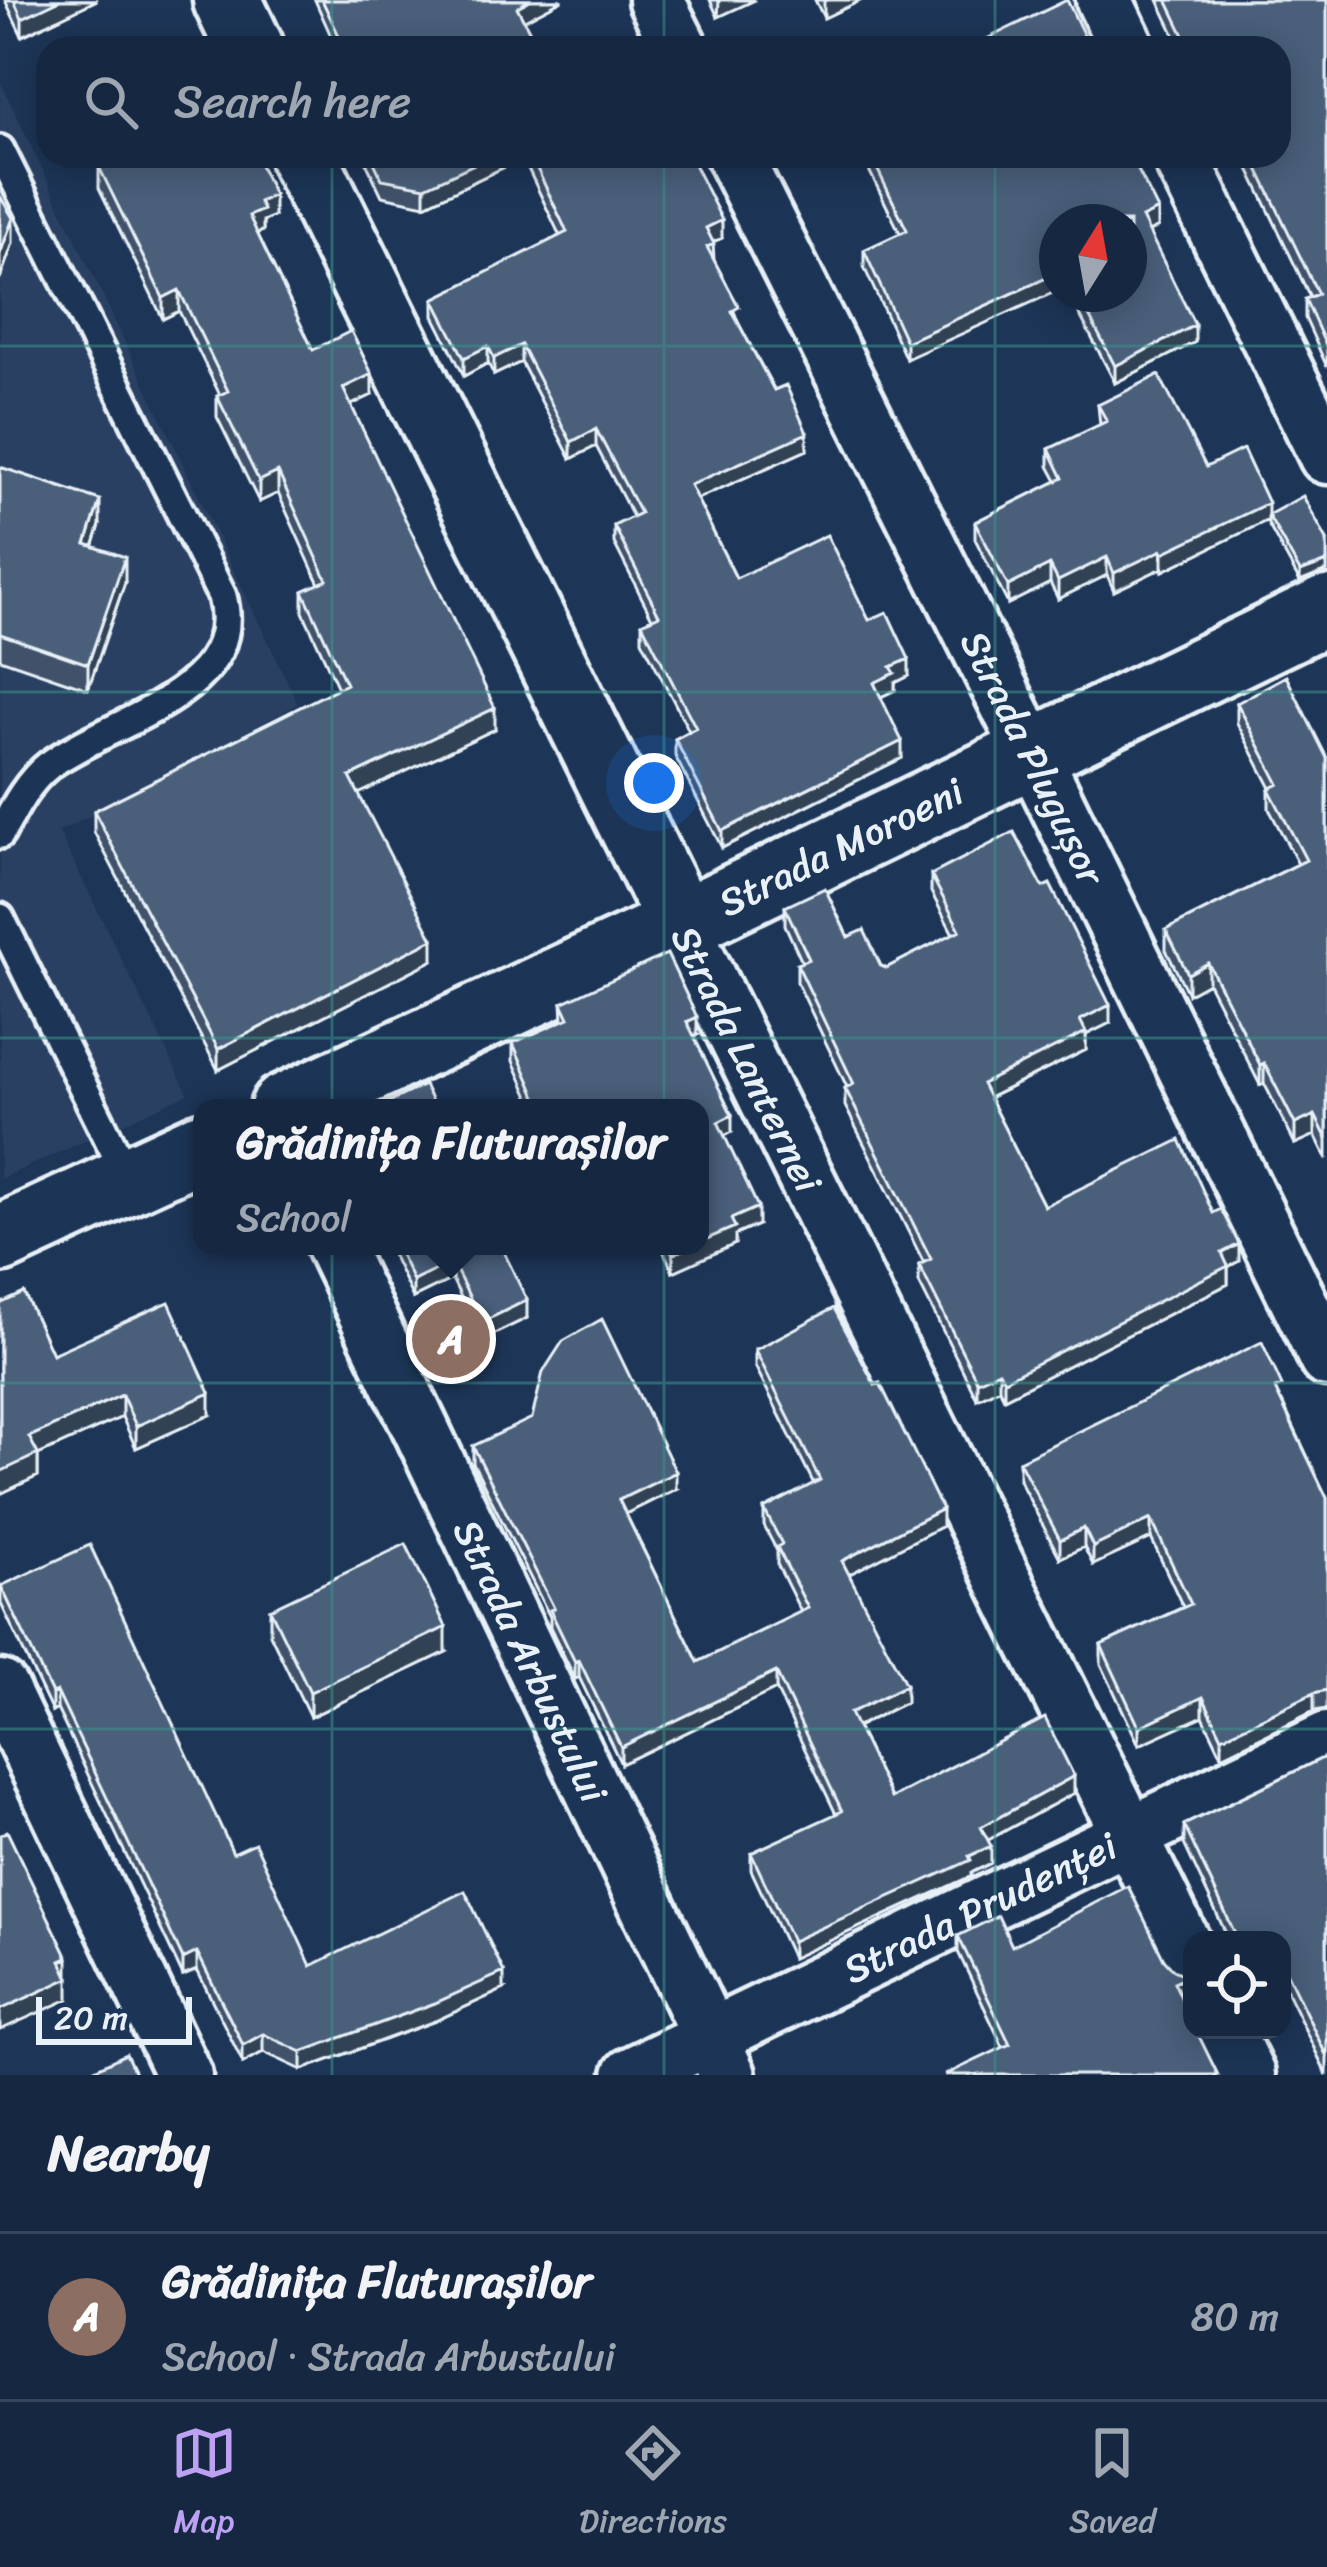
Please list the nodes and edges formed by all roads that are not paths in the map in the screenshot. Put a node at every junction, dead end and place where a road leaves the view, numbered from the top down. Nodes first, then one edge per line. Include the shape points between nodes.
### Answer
1 (227, 0) edge
2 (656, 0) edge
3 (1104, 0) edge
4 (244, 36) edge
5 (674, 36) edge
6 (1121, 36) edge
7 (0, 150) edge
8 (310, 168) edge
9 (740, 168) edge
10 (1186, 168) edge
11 (1327, 456) edge
12 (1327, 610) edge
13 (1031, 753) junction
14 (0, 834) edge
15 (0, 918) edge
16 (680, 924) junction
17 (303, 1099) edge
18 (193, 1150) edge
19 (129, 1180) junction
20 (0, 1239) edge
21 (338, 1255) edge
22 (1327, 1359) edge
23 (0, 1688) edge
24 (1327, 1740) edge
25 (1130, 1835) junction
26 (1183, 1943) edge
27 (1229, 2039) edge
28 (719, 2056) edge
29 (184, 2075) edge
30 (632, 2075) edge
31 (1247, 2075) edge

1 - 4 street
2 - 5 street
3 - 6 street
7 - 14 lane via 228,618 211,667 47,766
8 - 16 street, Strada Lanternei
9 - 13 street, Strada Plugușor
10 - 11 street
12 - 13 street, Strada Moroeni
13 - 16 street, Strada Moroeni
13 - 22 street, Strada Plugușor
15 - 19 lane
16 - 17 street, Strada Moroeni
16 - 25 street, Strada Lanternei
18 - 19 street
19 - 20 street
21 - 28 street, Strada Arbustului
23 - 29 street
24 - 25 street, Strada Prudenței
25 - 26 street, Strada Lanternei
25 - 28 street, Strada Prudenței
27 - 31 street
28 - 30 street, Strada Prudenței

